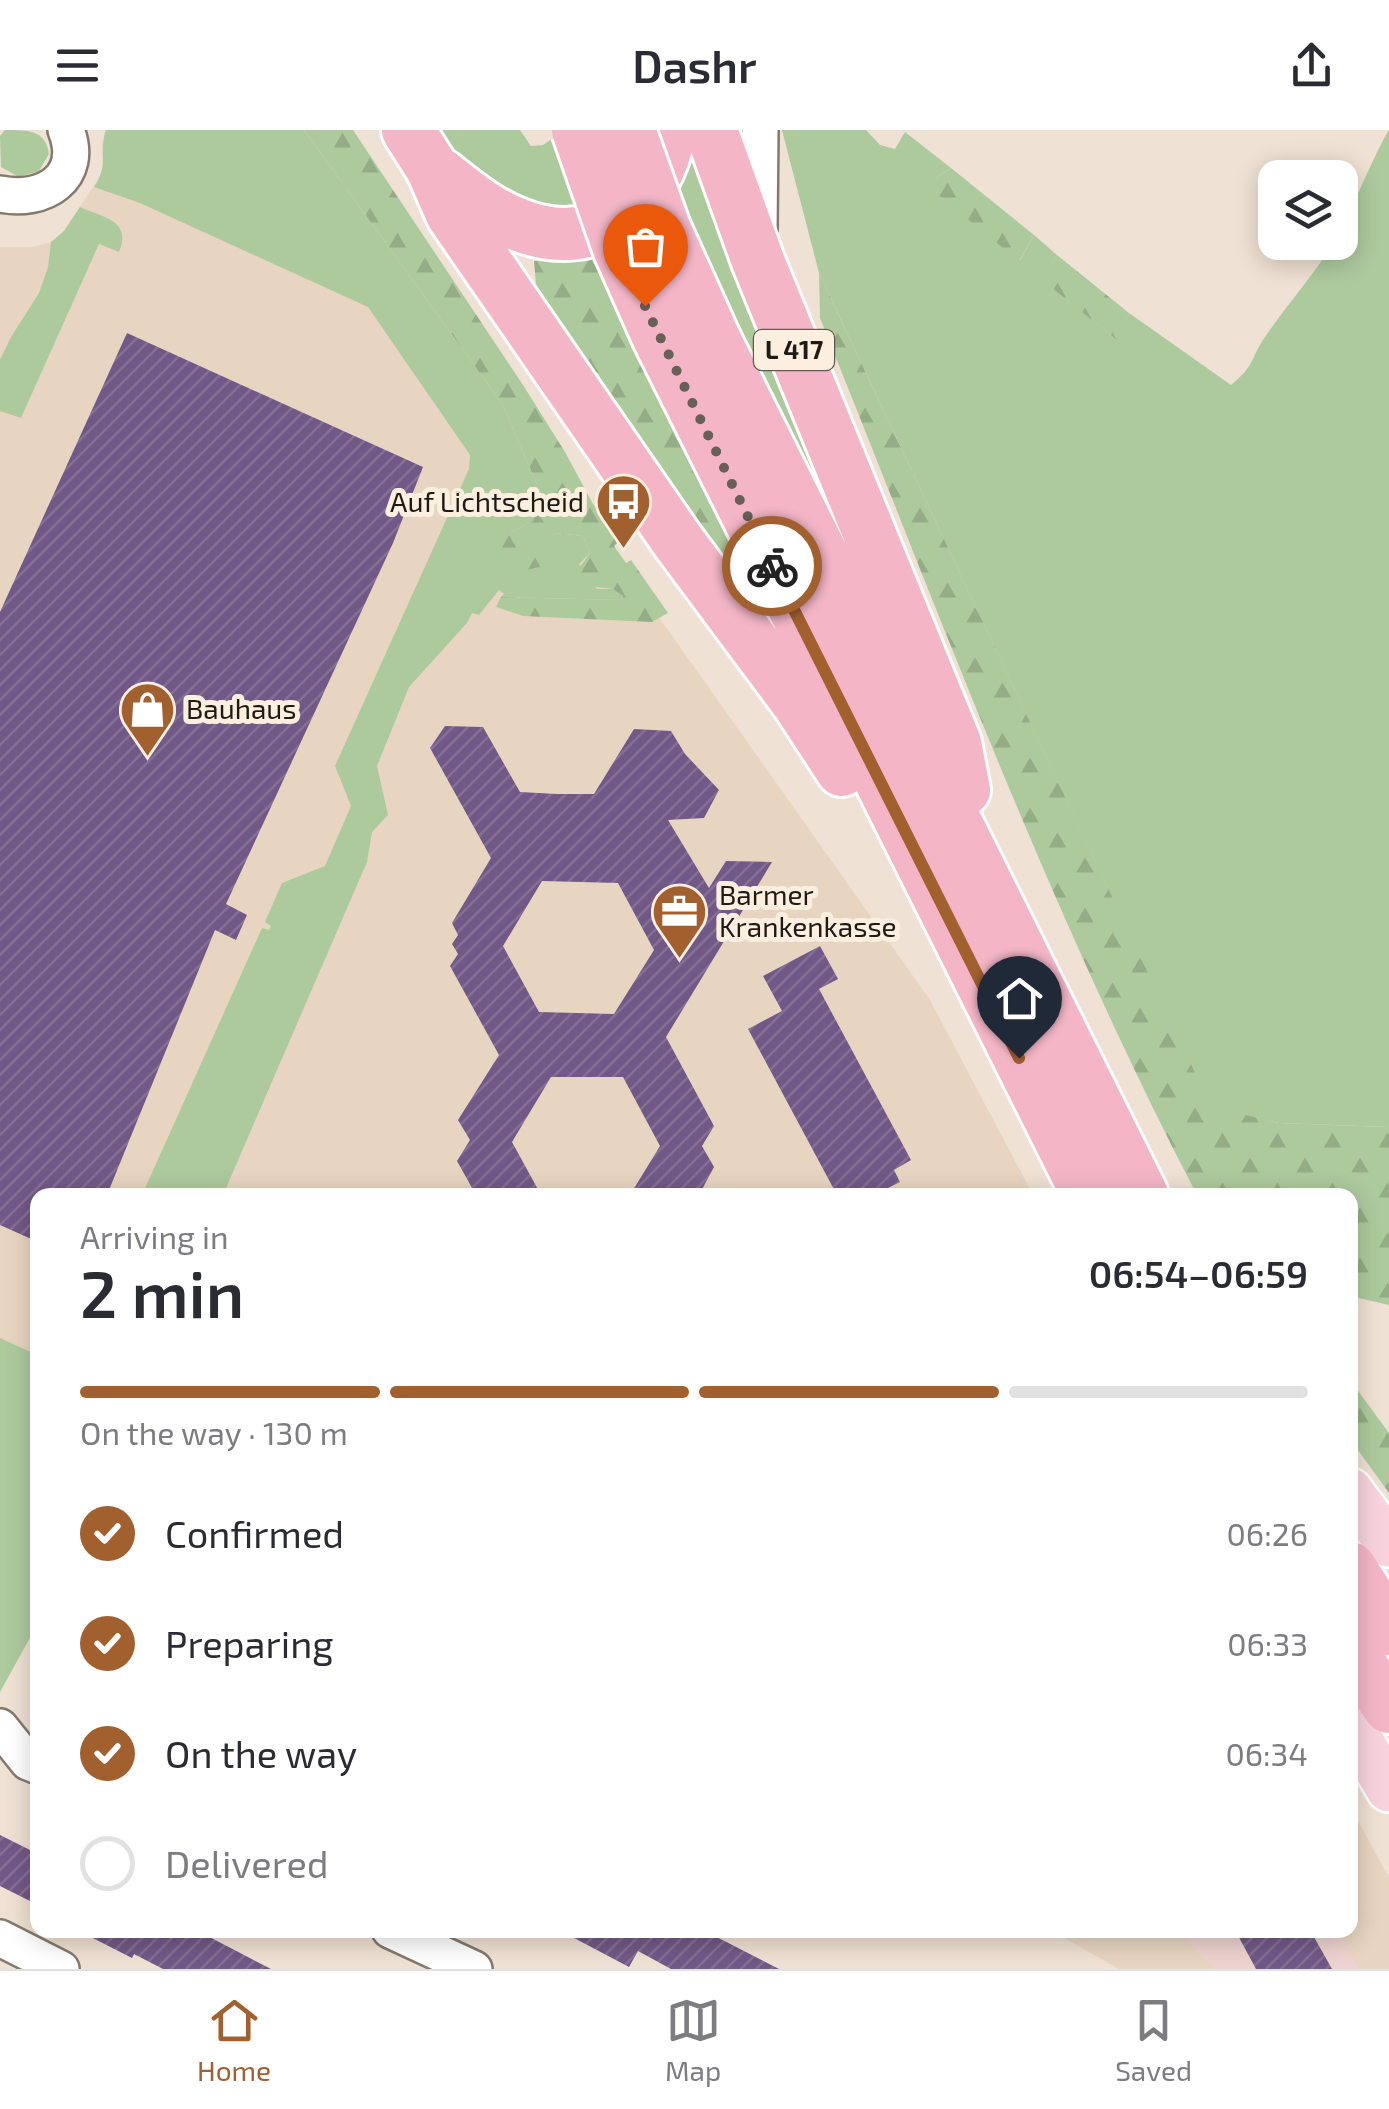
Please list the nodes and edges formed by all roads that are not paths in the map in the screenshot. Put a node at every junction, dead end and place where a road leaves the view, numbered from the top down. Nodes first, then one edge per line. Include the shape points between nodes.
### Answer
1 (66, 130) edge
2 (578, 130) edge
3 (629, 130) edge
4 (670, 130) edge
5 (711, 130) edge
6 (760, 130) edge
7 (420, 149) edge
8 (0, 194) edge
9 (642, 238) junction
10 (758, 261) junction
11 (970, 851) junction
12 (985, 990) junction
13 (1084, 1188) edge
14 (1138, 1188) edge
15 (1358, 1503) edge
16 (1389, 1544) edge
17 (1358, 1581) edge
18 (1389, 1629) edge
19 (1358, 1661) edge
20 (1389, 1707) edge
21 (0, 1727) edge
22 (1358, 1737) edge
23 (30, 1763) edge
24 (1389, 1789) edge
25 (0, 1938) edge
26 (407, 1938) edge
27 (61, 1969) edge
28 (474, 1969) edge

1 - 8 street via 70,157 55,186 22,198
2 - 9 highway, bridge
3 - 9 highway, bridge
4 - 7 highway via 653,183 632,210 584,232 520,226 492,212
5 - 10 highway, L 417
6 - 10 street
7 - 12 highway via 452,214 800,704
9 - 11 highway via 715,341
9 - 12 highway via 658,336
10 - 11 highway, L 417 via 955,743
11 - 14 highway
12 - 13 highway
15 - 16 main road
17 - 18 highway
19 - 20 highway
21 - 23 street
22 - 24 main road
25 - 27 street
26 - 28 street

